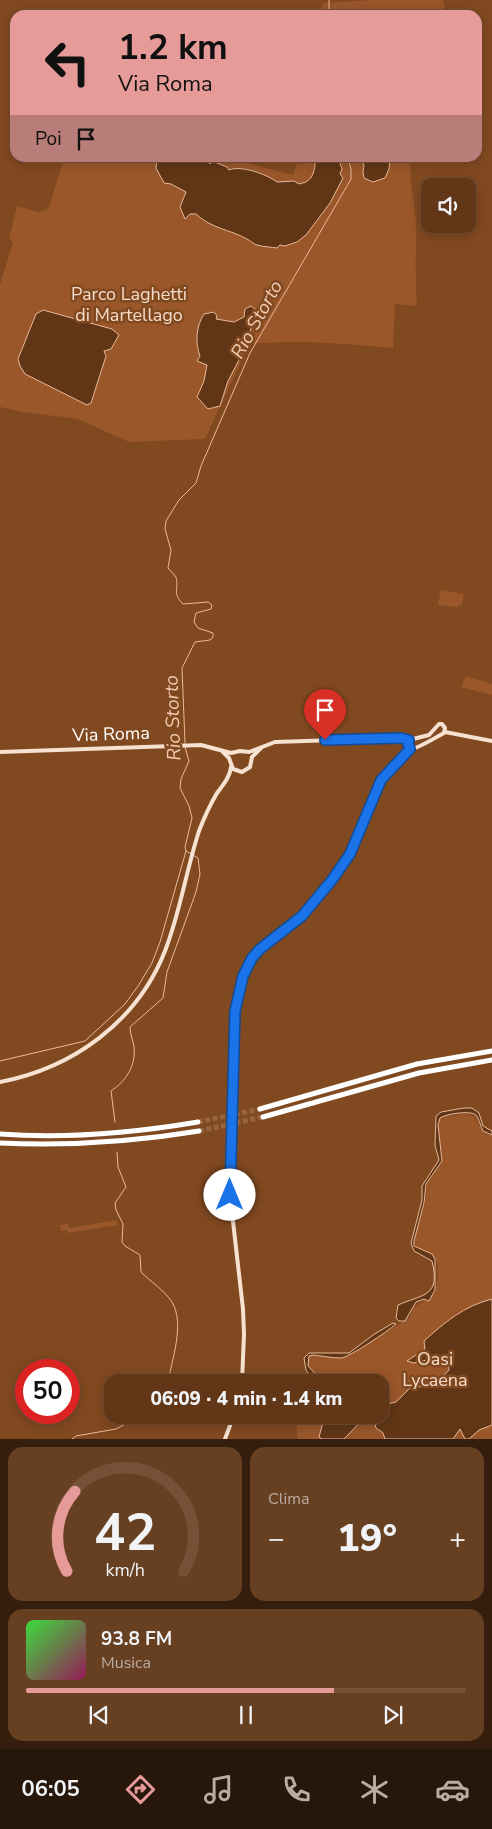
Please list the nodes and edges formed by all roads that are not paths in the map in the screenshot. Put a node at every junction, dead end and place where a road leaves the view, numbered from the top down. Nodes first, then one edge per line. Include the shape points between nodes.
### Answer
1 (445, 732) junction
2 (409, 740) junction
3 (492, 741) edge
4 (263, 746) junction
5 (410, 749) junction
6 (221, 751) junction
7 (0, 752) edge
8 (246, 752) junction
9 (234, 753) junction
10 (230, 760) junction
11 (251, 760) junction
12 (232, 767) junction
13 (239, 772) junction
14 (224, 783) junction
15 (492, 1051) edge
16 (492, 1060) edge
17 (0, 1082) edge
18 (260, 1109) tunnel mouth
19 (263, 1117) tunnel mouth
20 (198, 1122) tunnel mouth
21 (199, 1131) tunnel mouth
22 (0, 1134) edge
23 (0, 1143) edge
24 (242, 1374) edge
25 (231, 1424) edge
26 (225, 1439) edge

1 - 2 main road via 444,726 439,724 429,735
1 - 3 main road
1 - 5 main road via 417,749
2 - 4 main road via 280,742
2 - 5 main road
4 - 8 main road
4 - 11 main road
5 - 24 main road via 381,780 350,854 332,880 302,916 260,949 243,976 234,1033 230,1143 232,1220 243,1309
6 - 7 main road, Via Roma via 201,745 185,745
6 - 9 main road, Via Roma
6 - 10 main road
8 - 9 main road
8 - 11 main road
9 - 10 main road
10 - 12 main road
11 - 13 main road via 248,769
12 - 13 main road
12 - 14 main road
13 - 14 main road
14 - 17 main road via 206,815 170,938 144,991 120,1021 93,1044 64,1062
15 - 18 highway via 417,1064
16 - 19 highway via 419,1073
20 - 22 highway via 101,1134
21 - 23 highway via 87,1144
25 - 26 main road

